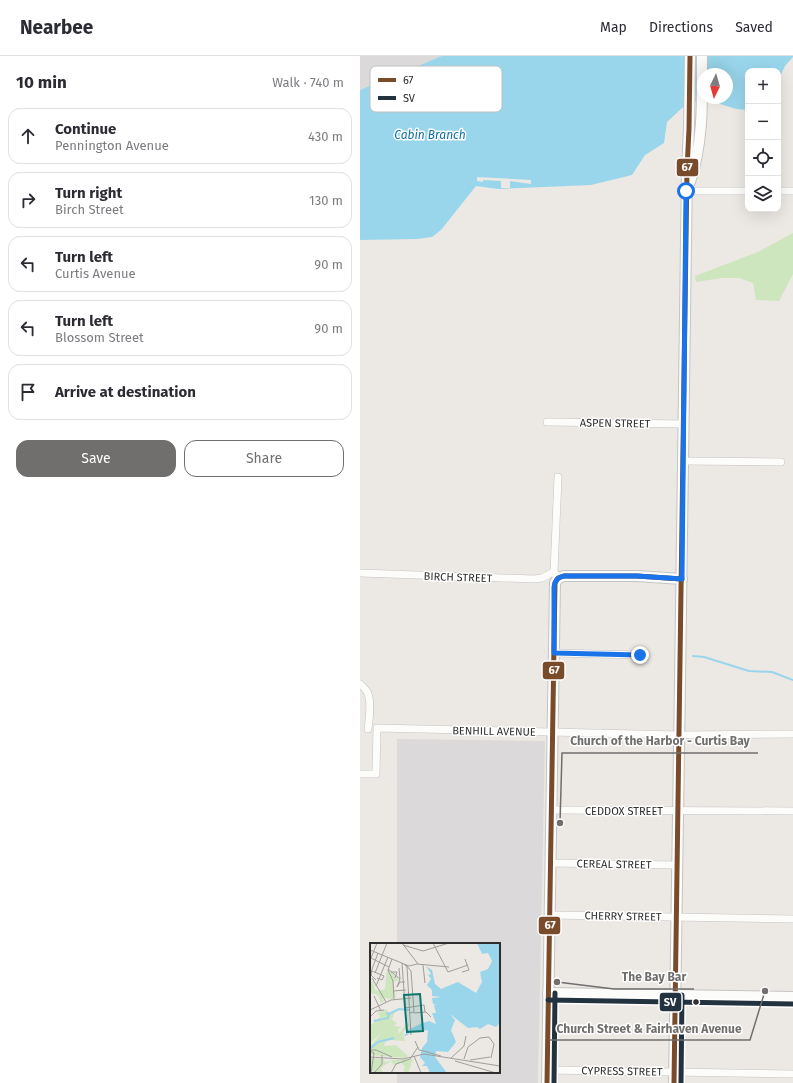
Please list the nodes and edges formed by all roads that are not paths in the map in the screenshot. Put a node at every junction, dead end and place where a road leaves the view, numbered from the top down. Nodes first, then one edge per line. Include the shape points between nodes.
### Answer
1 (690, 56) edge
2 (702, 56) edge
3 (686, 191) junction
4 (745, 191) edge
5 (781, 191) edge
6 (793, 191) edge
7 (547, 422) dead end
8 (684, 424) junction
9 (683, 461) junction
10 (781, 462) dead end
11 (558, 476) dead end
12 (360, 573) edge
13 (556, 575) junction
14 (660, 578) junction
15 (682, 579) junction
16 (554, 653) junction
17 (640, 655) dead end
18 (680, 674) junction
19 (360, 684) edge
20 (368, 729) dead end
21 (552, 732) junction
22 (679, 734) junction
23 (793, 734) edge
24 (360, 774) edge
25 (551, 810) junction
26 (678, 811) junction
27 (793, 811) edge
28 (550, 863) junction
29 (677, 865) junction
30 (549, 915) junction
31 (676, 917) junction
32 (793, 919) edge
33 (548, 993) junction
34 (675, 995) junction
35 (793, 996) edge
36 (547, 1070) junction
37 (674, 1072) junction
38 (793, 1074) edge
39 (547, 1083) edge
40 (674, 1083) edge

1 - 3 main road
2 - 3 main road via 698,150
3 - 4 street
3 - 8 main road
5 - 6 street
7 - 8 street, ASPEN STREET
8 - 9 main road
9 - 10 street
9 - 15 main road
11 - 13 street
12 - 13 street, BIRCH STREET via 534,579
13 - 14 main road, BIRCH STREET
13 - 16 main road
14 - 15 main road, BIRCH STREET
14 - 18 main road via 674,581 676,585
15 - 18 main road
16 - 17 street
16 - 21 main road
18 - 22 main road
19 - 20 street via 369,694
21 - 22 street, BENHILL AVENUE
21 - 24 street, BENHILL AVENUE via 377,728 376,774
21 - 25 main road
22 - 23 street, BENHILL AVENUE
22 - 26 main road
25 - 26 street, CEDDOX STREET
25 - 28 main road
26 - 27 street, CEDDOX STREET
26 - 29 main road
28 - 29 street, CEREAL STREET
28 - 30 main road
29 - 31 main road
30 - 31 street, CHERRY STREET
30 - 33 main road
31 - 32 street, CHERRY STREET
31 - 34 main road
33 - 34 main road
33 - 36 main road
34 - 35 main road
34 - 37 main road
36 - 37 street, CYPRESS STREET
36 - 39 main road
37 - 38 street, CYPRESS STREET
37 - 40 main road

